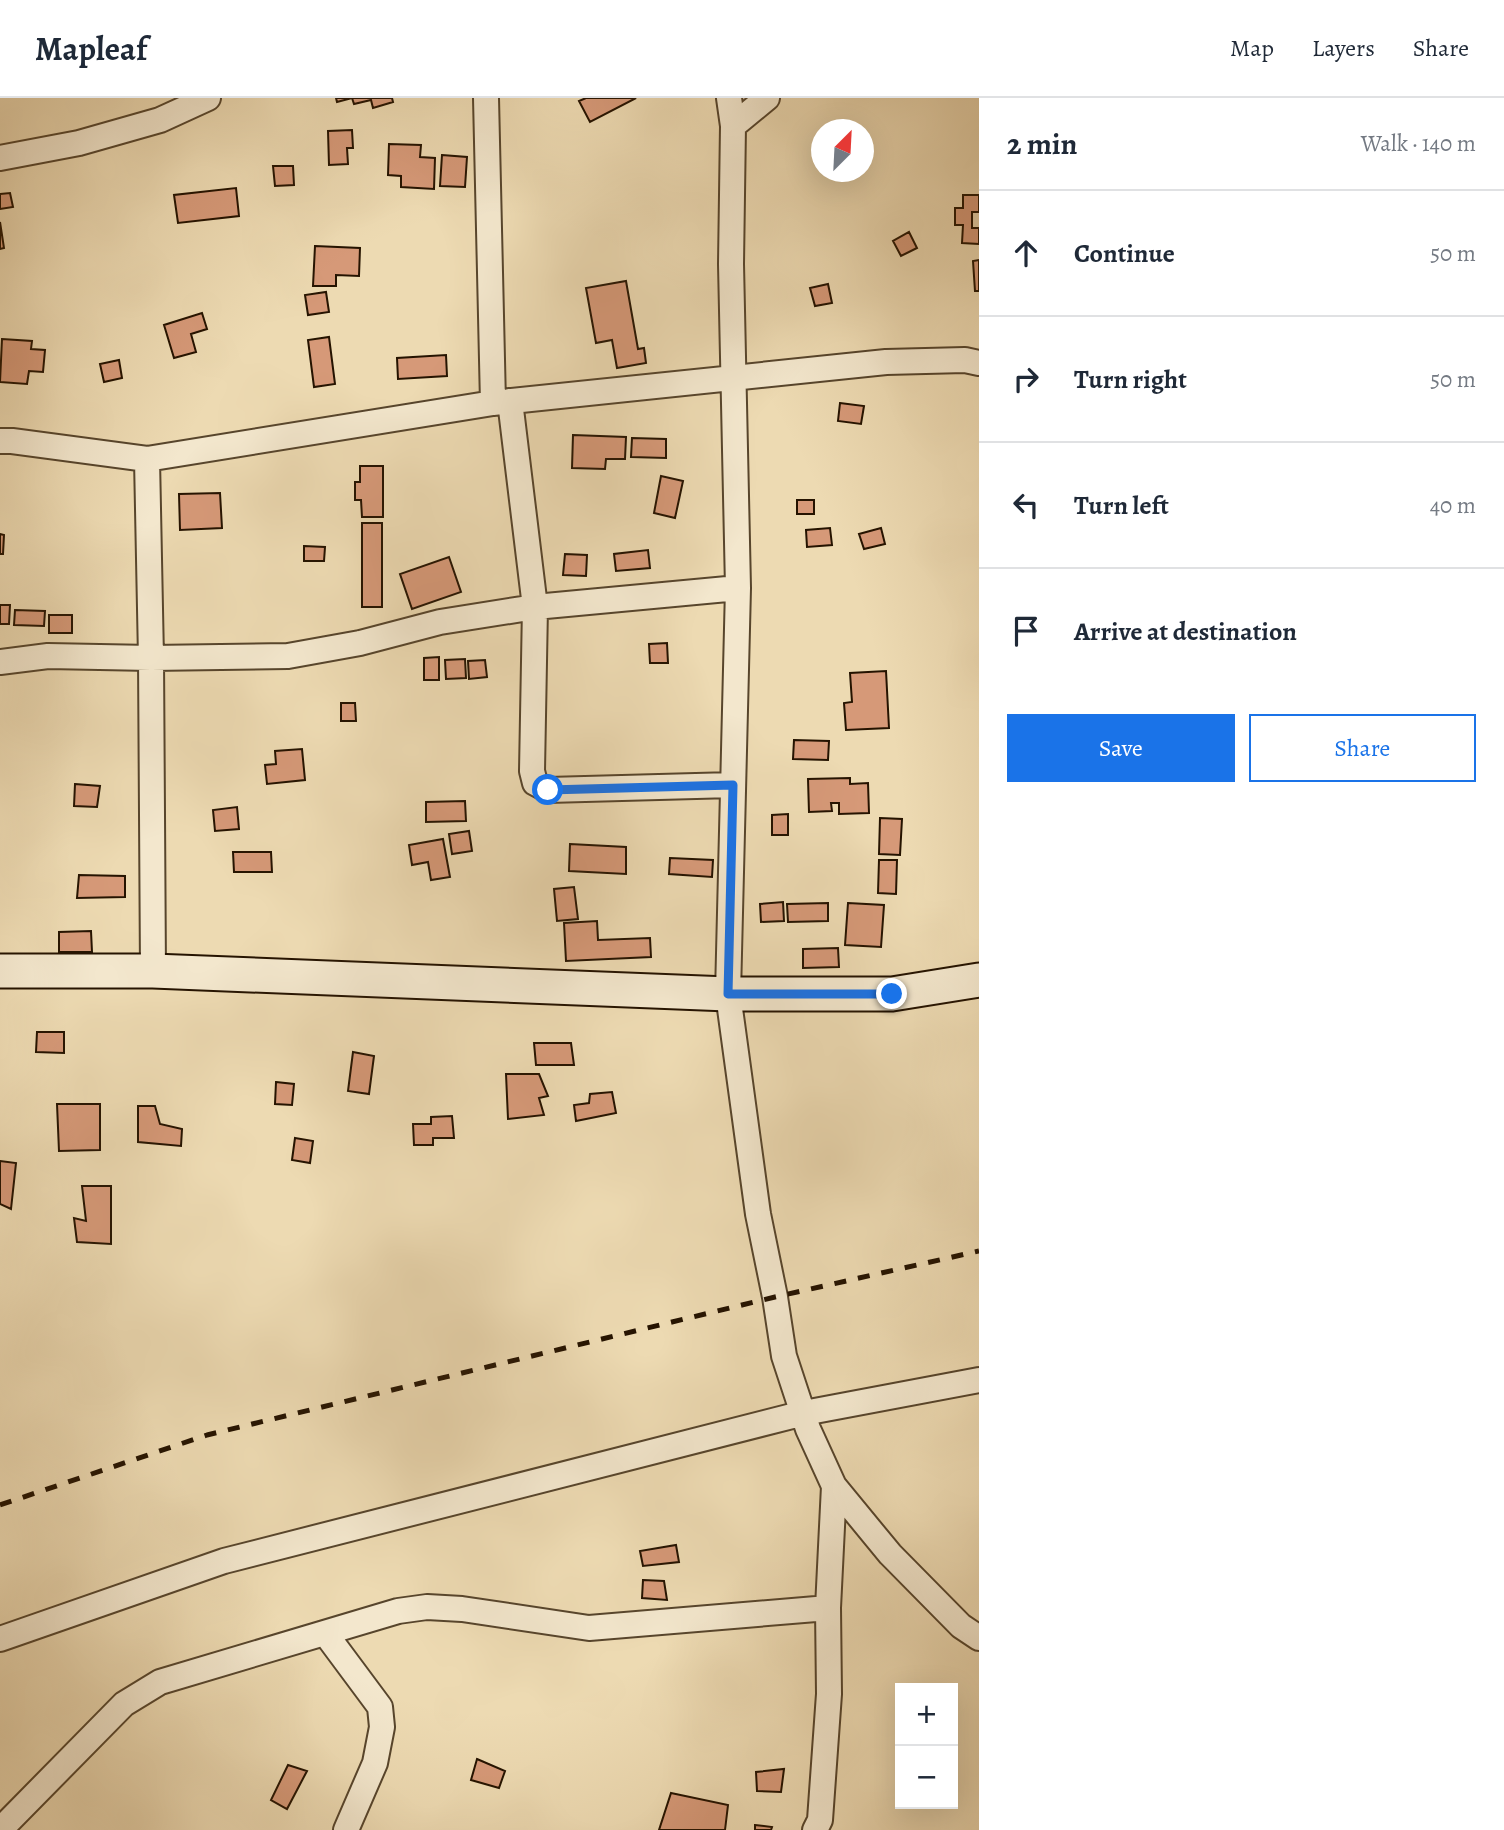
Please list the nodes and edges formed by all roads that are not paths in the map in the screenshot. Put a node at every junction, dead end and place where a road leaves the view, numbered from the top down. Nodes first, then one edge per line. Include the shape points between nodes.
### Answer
1 (208, 98) edge
2 (486, 98) edge
3 (729, 98) edge
4 (767, 98) edge
5 (733, 126) junction
6 (0, 158) edge
7 (979, 363) edge
8 (734, 379) junction
9 (502, 402) junction
10 (0, 441) edge
11 (147, 459) junction
12 (738, 588) junction
13 (535, 607) junction
14 (151, 658) junction
15 (0, 662) edge
16 (733, 785) junction
17 (0, 971) edge
18 (153, 971) junction
19 (979, 981) edge
20 (728, 994) junction
21 (975, 1383) edge
22 (804, 1413) junction
23 (834, 1486) junction
24 (828, 1608) junction
25 (325, 1633) junction
26 (979, 1638) edge
27 (0, 1639) edge
28 (820, 1827) edge
29 (0, 1830) edge
30 (346, 1830) edge

1 - 6 street via 160,120 79,143
2 - 9 street
3 - 5 street
4 - 5 street
5 - 8 street
7 - 8 street via 886,362
8 - 9 street
8 - 12 street
9 - 11 street
9 - 13 street
10 - 11 street
11 - 14 street
12 - 13 street
12 - 16 street
13 - 14 street via 440,622 288,656
13 - 16 street via 535,783 548,790
14 - 15 street via 48,656
14 - 18 street
16 - 20 street
17 - 18 street
18 - 20 street
19 - 20 street via 892,994
20 - 22 street via 758,1214 784,1356
21 - 22 street
22 - 23 street
22 - 27 street via 224,1561
23 - 24 street
23 - 26 street via 890,1554 961,1626
24 - 25 street via 589,1628 427,1607
24 - 28 street via 829,1693
25 - 29 street via 160,1682 124,1704
25 - 30 street via 380,1707 382,1727 375,1763

